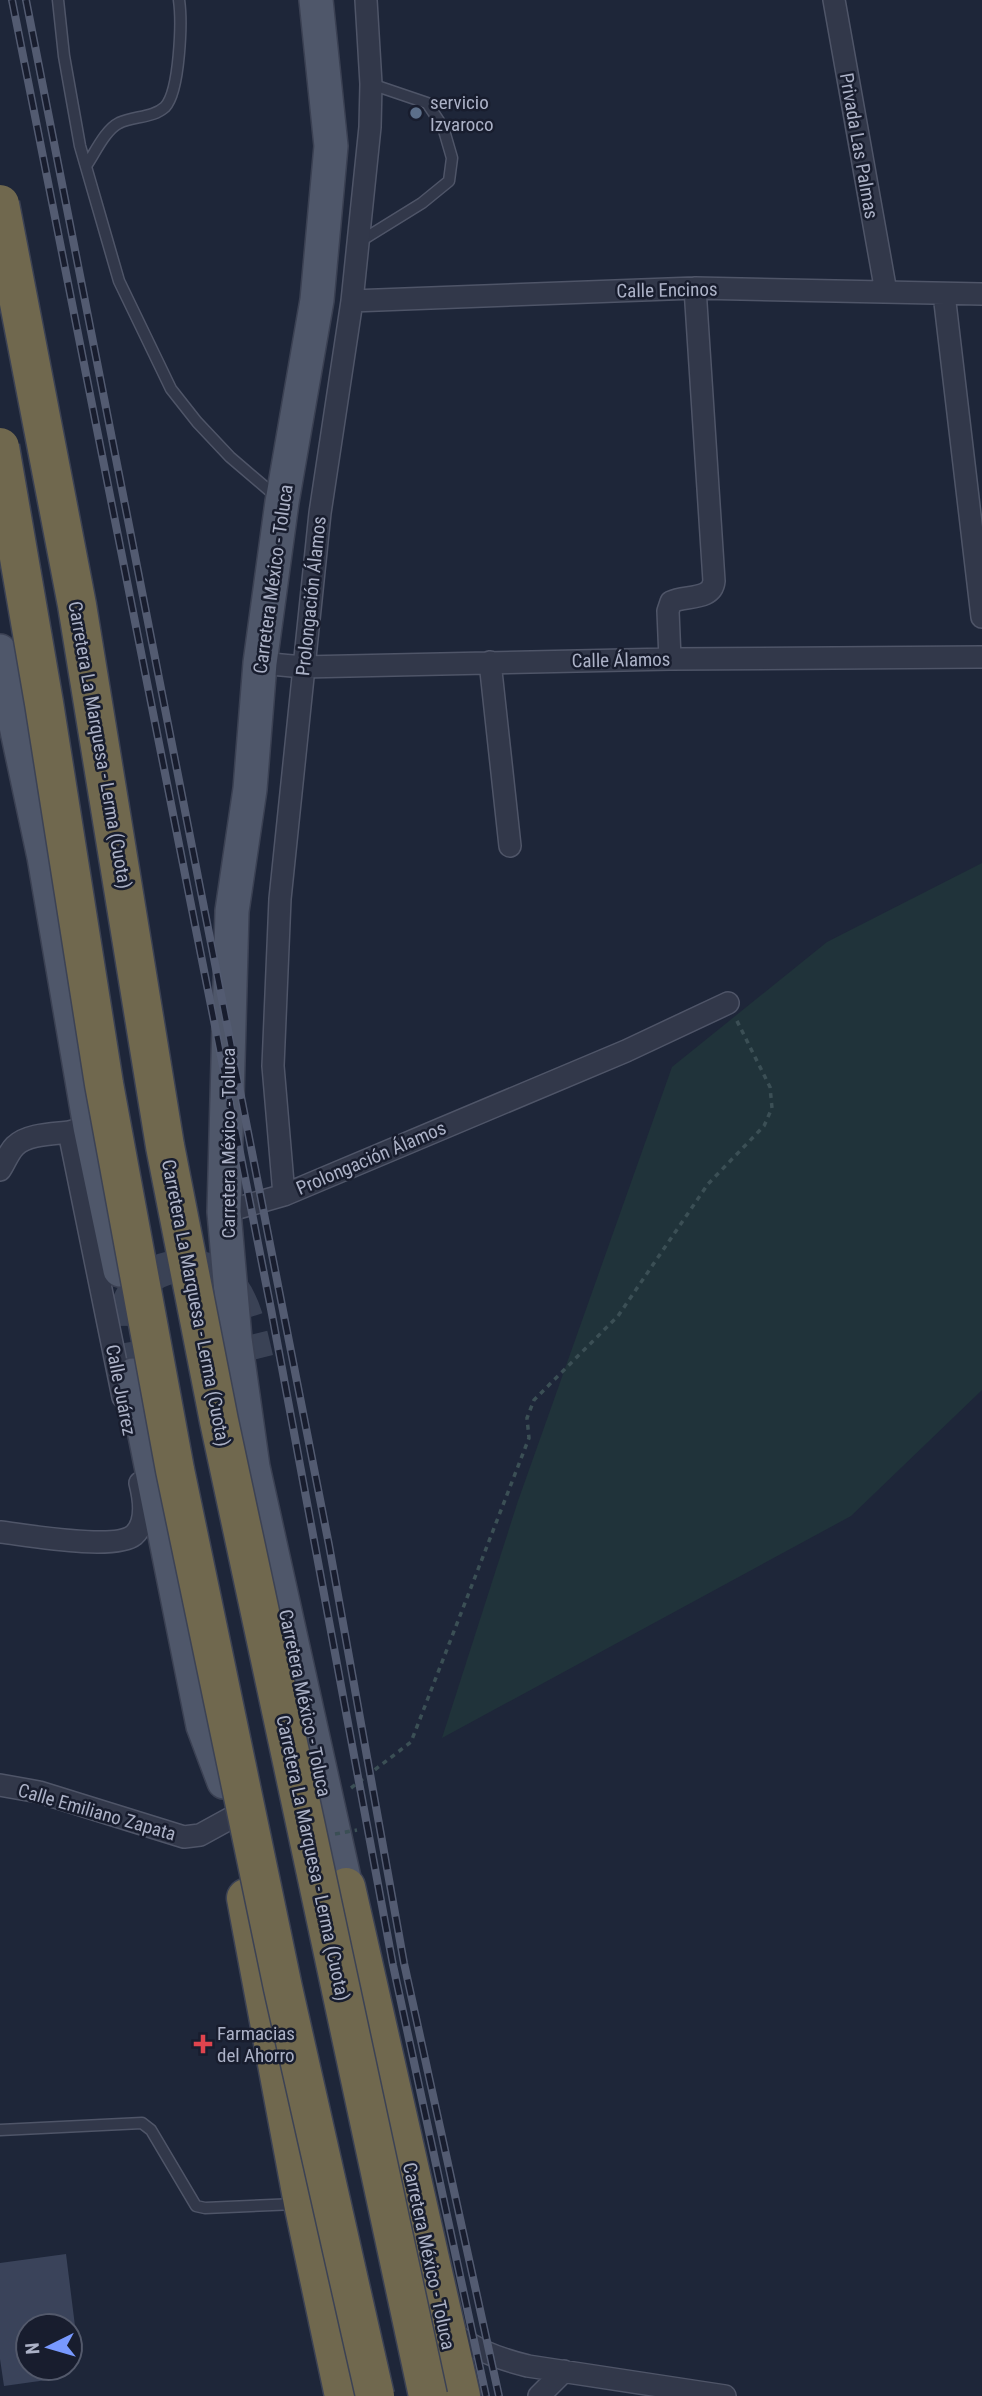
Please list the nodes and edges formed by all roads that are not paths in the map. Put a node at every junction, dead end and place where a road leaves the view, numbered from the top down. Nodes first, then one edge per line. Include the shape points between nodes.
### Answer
1 (58, 0) edge
2 (179, 0) edge
3 (316, 0) edge
4 (366, 0) edge
5 (834, 0) edge
6 (371, 84) junction
7 (86, 166) junction
8 (0, 204) edge
9 (359, 242) junction
10 (695, 288) junction
11 (886, 292) junction
12 (944, 294) junction
13 (982, 294) edge
14 (352, 300) junction
15 (0, 447) edge
16 (282, 502) junction
17 (982, 617) edge
18 (0, 651) edge
19 (982, 657) edge
20 (670, 659) junction
21 (490, 662) junction
22 (260, 663) junction
23 (303, 667) junction
24 (510, 846) dead end
25 (728, 1003) road end
26 (80, 1129) junction
27 (0, 1170) edge
28 (284, 1195) junction
29 (224, 1212) junction
30 (257, 1359) tunnel mouth
31 (133, 1375) tunnel mouth
32 (0, 1532) edge
33 (0, 1785) edge
34 (227, 1800) junction
35 (346, 1887) junction
36 (0, 2130) edge
37 (303, 2203) junction
38 (445, 2328) junction
39 (564, 2371) junction
40 (344, 2396) edge
41 (375, 2396) edge
42 (428, 2396) edge
43 (461, 2396) edge
44 (539, 2396) edge
45 (724, 2396) edge

1 - 7 lane
2 - 7 lane via 180,52 171,97 154,114 117,124
3 - 16 main road, Carretera México - Toluca via 331,146 317,300
4 - 6 street, Prolongación Álamos
5 - 11 street, Privada Las Palmas
6 - 9 street, Prolongación Álamos
6 - 9 lane via 427,103 443,127 452,158 449,181
7 - 16 lane via 119,281 171,390 230,457
8 - 42 highway, Carretera La Marquesa - Lerma (Cuota), bridge via 79,619 165,1146 216,1408
9 - 14 street, Prolongación Álamos
10 - 11 street, Calle Encinos
10 - 14 street, Calle Encinos
10 - 20 street via 714,581 708,594 671,602
11 - 12 street, Calle Encinos
12 - 13 street, Calle Encinos
12 - 17 street
14 - 23 street, Prolongación Álamos via 320,513
15 - 41 highway, bridge via 104,1084 175,1470 283,1989
16 - 22 main road, Carretera México - Toluca
18 - 26 main road via 44,857
19 - 20 street, Calle Álamos
20 - 21 street, Calle Álamos
21 - 23 street, Calle Álamos
21 - 24 street
22 - 23 street, Calle Álamos
22 - 29 main road, Carretera México - Toluca via 250,789 233,911
23 - 28 street, Prolongación Álamos via 280,899 273,1066
25 - 28 street, Prolongación Álamos via 626,1051
26 - 27 street via 25,1139
26 - 32 street, Calle Juárez via 143,1495 142,1519 133,1535 99,1543
26 - 34 main road
28 - 29 street, Prolongación Álamos
29 - 35 main road, Carretera México - Toluca via 253,1467
30 - 35 main road via 327,1720
31 - 34 main road via 203,1726
33 - 34 street, Calle Emiliano Zapata via 39,1792 184,1837 200,1835
34 - 37 highway
35 - 38 highway, Carretera México - Toluca
36 - 37 lane via 142,2123 151,2130 196,2206
37 - 40 highway
38 - 39 street via 472,2348 499,2359
38 - 43 highway, Carretera México - Toluca
39 - 44 street
39 - 45 street

